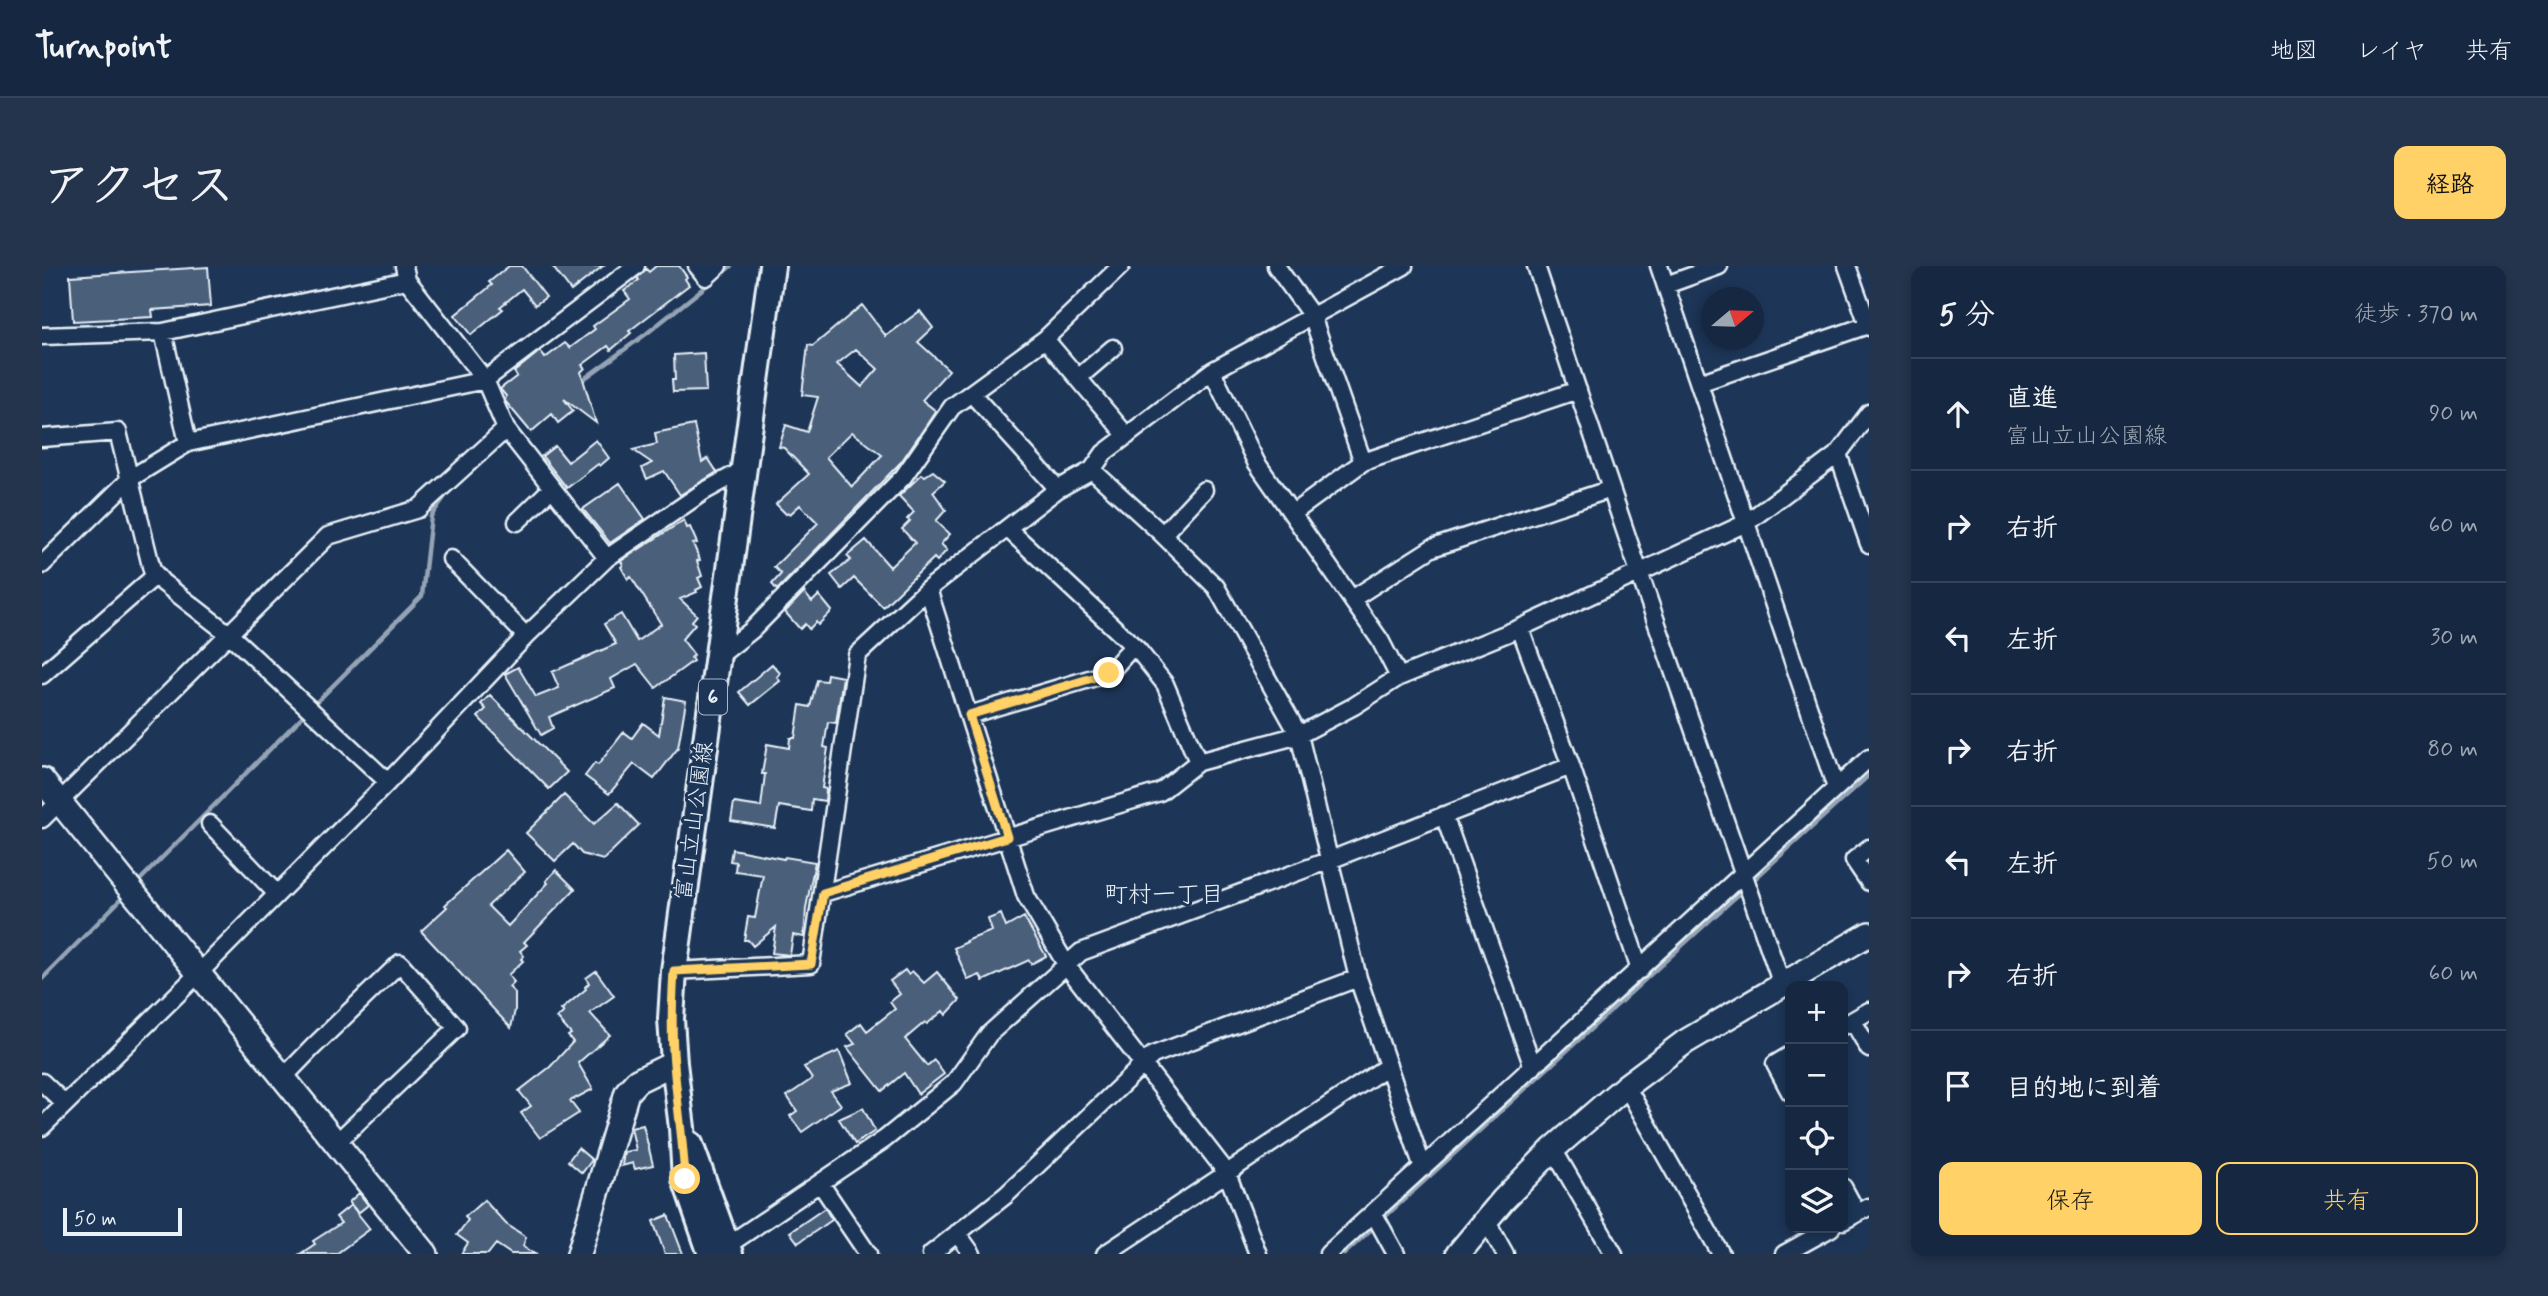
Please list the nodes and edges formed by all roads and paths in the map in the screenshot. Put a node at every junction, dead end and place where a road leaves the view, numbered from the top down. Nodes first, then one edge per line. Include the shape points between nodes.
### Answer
1 (636, 266) edge
2 (696, 266) edge
3 (718, 266) edge
4 (772, 266) edge
5 (1121, 266) edge
6 (1276, 266) edge
7 (1404, 266) edge
8 (1536, 266) edge
9 (1659, 266) edge
10 (1719, 266) edge
11 (1847, 266) edge
12 (406, 273) edge
13 (1665, 285) junction
14 (1312, 316) junction
15 (1869, 326) edge
16 (163, 332) junction
17 (42, 336) edge
18 (1045, 339) junction
19 (1113, 348) dead end
20 (1212, 371) junction
21 (1078, 378) junction
22 (485, 380) junction
23 (1699, 383) junction
24 (1578, 390) junction
25 (971, 393) junction
26 (1869, 413) edge
27 (506, 429) junction
28 (1126, 436) junction
29 (42, 438) edge
30 (188, 443) junction
31 (1838, 454) junction
32 (1363, 461) junction
33 (743, 470) junction
34 (1092, 470) junction
35 (131, 478) junction
36 (552, 488) junction
37 (1058, 489) junction
38 (1611, 489) junction
39 (1204, 490) dead end
40 (1293, 513) junction
41 (517, 522) dead end
42 (1746, 523) junction
43 (1007, 528) junction
44 (1163, 534) junction
45 (1869, 544) edge
46 (607, 558) junction
47 (451, 559) dead end
48 (42, 565) edge
49 (1639, 572) junction
50 (156, 575) junction
51 (928, 589) junction
52 (1352, 599) junction
53 (1520, 628) junction
54 (230, 635) junction
55 (526, 636) junction
56 (1133, 646) junction
57 (719, 656) junction
58 (42, 675) edge
59 (1399, 677) junction
60 (969, 715) junction
61 (1299, 735) junction
62 (1869, 758) edge
63 (1198, 762) junction
64 (1571, 766) junction
65 (42, 780) edge
66 (388, 782) junction
67 (1836, 788) junction
68 (60, 802) junction
69 (1444, 815) junction
70 (42, 820) edge
71 (210, 824) dead end
72 (1007, 837) junction
73 (1869, 848) edge
74 (1330, 860) junction
75 (1744, 874) junction
76 (1869, 882) edge
77 (823, 893) junction
78 (277, 894) junction
79 (1869, 934) edge
80 (1067, 965) junction
81 (1640, 970) junction
82 (674, 971) junction
83 (199, 973) junction
84 (1358, 978) junction
85 (1782, 985) junction
86 (1869, 1011) edge
87 (1848, 1024) edge
88 (1869, 1049) edge
89 (1785, 1058) edge
90 (674, 1063) junction
91 (1142, 1064) junction
92 (1388, 1066) junction
93 (1533, 1067) junction
94 (284, 1077) junction
95 (42, 1082) edge
96 (1785, 1083) edge
97 (1626, 1086) junction
98 (65, 1104) junction
99 (42, 1126) edge
100 (337, 1142) junction
101 (1553, 1149) junction
102 (1423, 1168) junction
103 (1227, 1173) junction
104 (820, 1183) junction
105 (1848, 1197) edge
106 (1374, 1214) junction
107 (1856, 1214) edge
108 (1486, 1220) junction
109 (957, 1233) junction
110 (1822, 1233) edge
111 (720, 1252) edge
112 (426, 1254) edge
113 (579, 1254) edge
114 (868, 1254) edge
115 (931, 1254) edge
116 (972, 1254) edge
117 (1105, 1254) edge
118 (1258, 1254) edge
119 (1328, 1254) edge
120 (1396, 1254) edge
121 (1458, 1254) edge
122 (1505, 1254) edge
123 (1614, 1254) edge
124 (1721, 1254) edge
125 (1784, 1254) edge

1 - 22 street
2 - 3 street via 705,277
4 - 33 main road, 富山立山公園線 / 6
5 - 18 street
6 - 14 street
7 - 14 street
8 - 24 street
9 - 13 street
10 - 13 street
11 - 15 street
12 - 16 street
12 - 22 street
13 - 23 street
14 - 20 street
14 - 32 street
15 - 23 street
16 - 17 street
16 - 30 street
18 - 21 street
18 - 25 street
19 - 21 street
20 - 28 street
20 - 40 street via 1256,462
21 - 28 street
22 - 27 street
22 - 30 street
23 - 42 street
24 - 32 street
24 - 38 street
25 - 37 street
25 - 57 street via 952,407 903,477 752,630
26 - 31 street
27 - 36 street
27 - 54 street via 418,509 328,536
28 - 34 street via 1104,453
29 - 35 street via 118,432
30 - 35 street
31 - 42 street
31 - 45 street
32 - 40 street
33 - 46 street
33 - 57 main road, 富山立山公園線 / 6
34 - 37 street
34 - 44 street
35 - 48 street
35 - 50 street
36 - 41 street
36 - 46 street
37 - 43 street
38 - 49 street
38 - 52 street via 1432,548
39 - 44 street
40 - 52 street
42 - 49 street
42 - 67 street
43 - 51 street
43 - 56 street
44 - 61 street via 1216,587
46 - 55 street
47 - 55 street
49 - 53 street
49 - 75 street
50 - 54 street
50 - 58 street
51 - 60 street
51 - 77 street via 857,655
52 - 59 street
53 - 59 street
53 - 64 street
54 - 66 street
54 - 68 street
55 - 66 street
56 - 60 street via 1109,673
56 - 63 street via 1165,684
57 - 82 main road, 富山立山公園線 / 6
59 - 61 street
60 - 72 street
61 - 63 street
61 - 74 street
62 - 67 street
63 - 72 street via 1160,792
64 - 69 street
64 - 81 street
65 - 68 street
66 - 78 street
67 - 75 street
68 - 70 street
68 - 83 street
69 - 74 street
69 - 93 street
71 - 78 street
72 - 77 street
72 - 80 street via 1026,895
73 - 76 street via 1854,860
74 - 80 street via 1082,952
74 - 84 street
75 - 81 street
75 - 85 street
77 - 82 street via 811,964
78 - 83 street
79 - 85 street
80 - 91 street
80 - 104 street via 989,1034 954,1083 885,1139
81 - 93 street
82 - 90 main road, 富山立山公園線 / 6
83 - 94 street
83 - 98 street
84 - 91 street via 1153,1055
84 - 92 street
85 - 97 street via 1685,1042
86 - 87 street
87 - 88 street
89 - 96 street via 1775,1064
90 - 111 main road, 富山立山公園線 / 6 via 682,1128 702,1173
90 - 113 street via 637,1081 627,1092
91 - 103 street
91 - 109 street via 1006,1195
92 - 102 street
92 - 103 street
93 - 102 street
94 - 100 street
94 - 100 street via 400,963 457,1028
95 - 98 street
97 - 101 street
97 - 124 street
98 - 99 street
100 - 112 street
101 - 108 street
101 - 123 street
102 - 106 street
103 - 117 street
103 - 118 street
104 - 111 street
104 - 114 street
105 - 107 street
106 - 119 street
106 - 120 street
108 - 121 street
108 - 122 street
109 - 115 street
109 - 116 street
110 - 125 street

